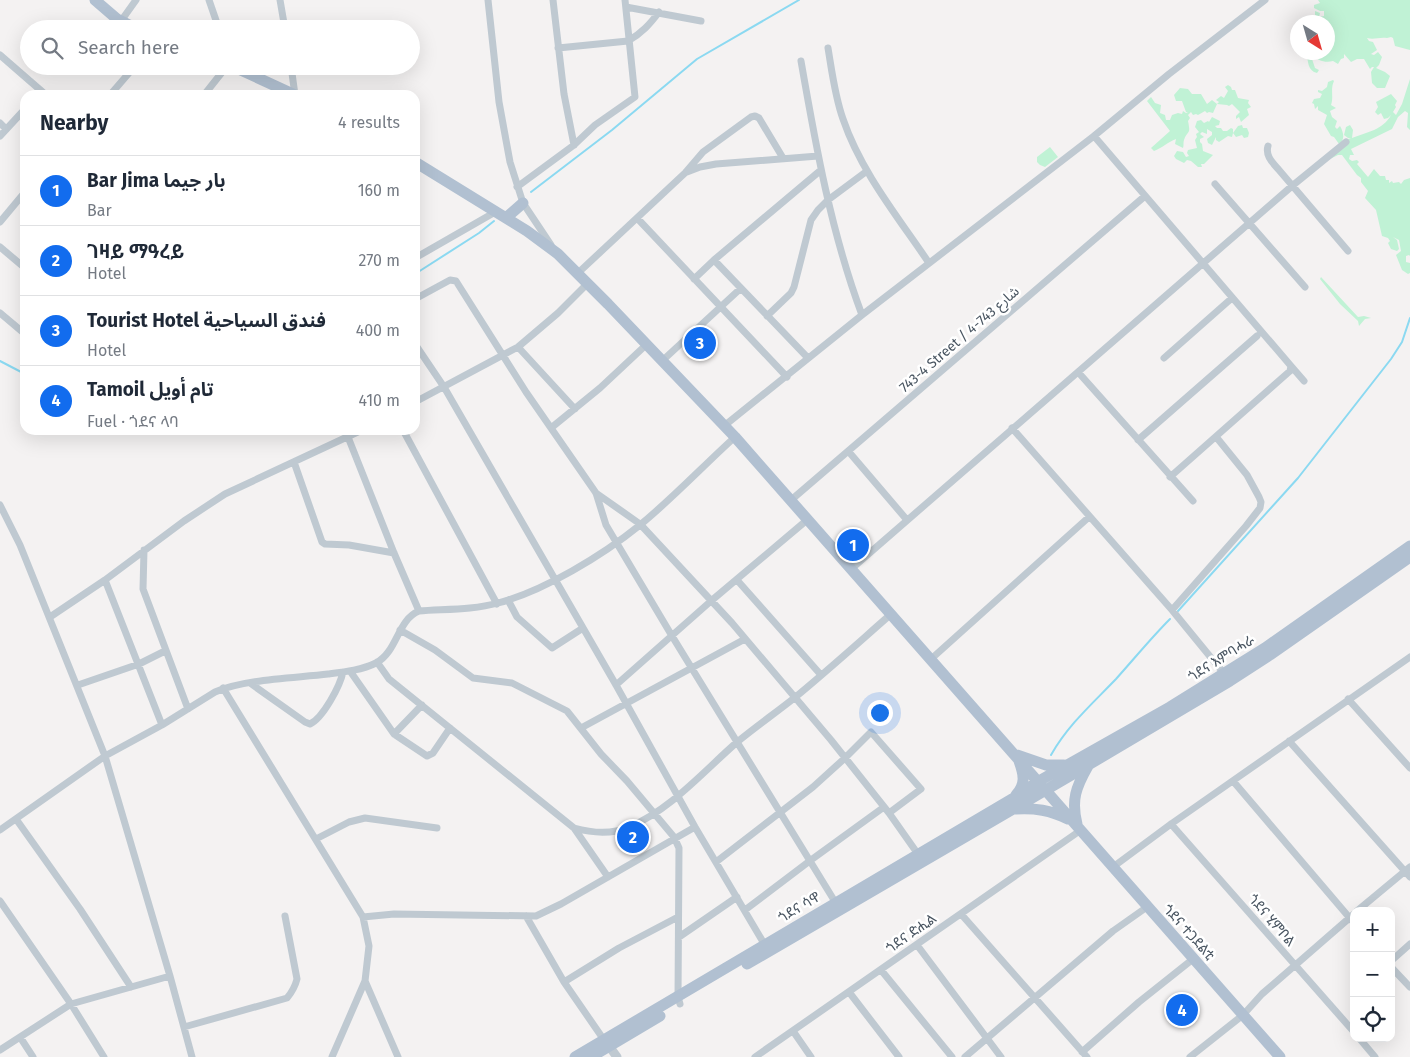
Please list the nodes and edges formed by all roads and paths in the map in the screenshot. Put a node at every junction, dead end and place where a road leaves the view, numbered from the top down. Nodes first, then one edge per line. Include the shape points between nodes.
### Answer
1 (94, 0) edge
2 (136, 0) edge
3 (209, 0) edge
4 (280, 0) edge
5 (488, 0) edge
6 (553, 0) edge
7 (1265, 0) edge
8 (625, 3) edge
9 (659, 12) junction
10 (120, 20) edge
11 (122, 20) edge
12 (216, 20) edge
13 (283, 20) edge
14 (701, 22) dead end
15 (628, 41) junction
16 (558, 48) junction
17 (828, 48) dead end
18 (0, 55) edge
19 (801, 61) dead end
20 (20, 74) edge
21 (22, 75) edge
22 (128, 75) edge
23 (219, 75) edge
24 (252, 75) edge
25 (292, 75) edge
26 (38, 90) edge
27 (115, 90) edge
28 (208, 90) edge
29 (284, 90) edge
30 (294, 90) edge
31 (20, 114) edge
32 (0, 123) edge
33 (6, 129) junction
34 (0, 136) edge
35 (1094, 136) junction
36 (1346, 142) dead end
37 (574, 145) junction
38 (1268, 146) dead end
39 (818, 156) junction
40 (783, 158) junction
41 (420, 165) edge
42 (821, 170) junction
43 (867, 171) junction
44 (685, 173) junction
45 (1216, 184) dead end
46 (1292, 186) junction
47 (517, 187) junction
48 (1145, 196) junction
49 (20, 198) edge
50 (828, 200) junction
51 (522, 202) junction
52 (496, 211) junction
53 (507, 217) junction
54 (637, 218) junction
55 (0, 222) edge
56 (1249, 223) junction
57 (0, 247) edge
58 (1348, 251) dead end
59 (558, 254) junction
60 (420, 255) edge
61 (714, 260) junction
62 (928, 263) junction
63 (20, 264) edge
64 (1203, 264) junction
65 (578, 273) junction
66 (694, 279) junction
67 (588, 283) junction
68 (1305, 286) dead end
69 (740, 289) junction
70 (420, 296) edge
71 (1232, 298) junction
72 (720, 307) junction
73 (0, 313) edge
74 (862, 314) junction
75 (767, 316) junction
76 (20, 330) edge
77 (1257, 336) dead end
78 (646, 344) junction
79 (518, 346) junction
80 (420, 351) edge
81 (503, 355) junction
82 (808, 358) junction
83 (1164, 358) dead end
84 (662, 361) junction
85 (1290, 366) junction
86 (1078, 372) junction
87 (787, 377) junction
88 (1304, 381) dead end
89 (444, 387) junction
90 (420, 399) edge
91 (575, 408) junction
92 (724, 426) junction
93 (551, 428) junction
94 (1012, 428) junction
95 (352, 435) edge
96 (406, 435) edge
97 (348, 437) junction
98 (735, 437) junction
99 (1217, 438) junction
100 (1138, 440) junction
101 (849, 452) junction
102 (294, 462) junction
103 (1170, 477) junction
104 (596, 493) junction
105 (790, 501) junction
106 (1192, 502) dead end
107 (0, 504) edge
108 (1089, 517) junction
109 (806, 520) junction
110 (907, 520) junction
111 (640, 524) junction
112 (617, 541) junction
113 (1410, 546) edge
114 (144, 550) junction
115 (394, 553) junction
116 (1410, 557) edge
117 (850, 570) junction
118 (105, 580) junction
119 (555, 580) junction
120 (737, 580) junction
121 (508, 600) junction
122 (711, 601) junction
123 (496, 604) junction
124 (419, 610) junction
125 (1172, 610) junction
126 (890, 615) junction
127 (50, 617) junction
128 (583, 628) junction
129 (400, 630) junction
130 (672, 636) junction
131 (745, 639) junction
132 (165, 651) junction
133 (1410, 658) edge
134 (930, 660) junction
135 (377, 662) junction
136 (139, 664) junction
137 (692, 667) junction
138 (346, 672) junction
139 (821, 675) junction
140 (1226, 677) junction
141 (250, 683) junction
142 (78, 685) junction
143 (616, 685) junction
144 (223, 688) junction
145 (794, 698) junction
146 (1348, 699) junction
147 (626, 703) junction
148 (422, 704) junction
149 (188, 709) junction
150 (162, 724) junction
151 (450, 728) junction
152 (581, 728) junction
153 (394, 734) junction
154 (738, 742) junction
155 (1289, 742) junction
156 (105, 756) junction
157 (1016, 756) junction
158 (845, 758) junction
159 (1090, 763) junction
160 (1068, 765) junction
161 (1410, 768) edge
162 (1232, 781) junction
163 (1042, 786) junction
164 (677, 795) junction
165 (1012, 804) junction
166 (886, 810) junction
167 (781, 812) junction
168 (653, 814) junction
169 (16, 819) junction
170 (1171, 824) junction
171 (1077, 826) junction
172 (695, 827) junction
173 (438, 828) dead end
174 (574, 828) junction
175 (0, 830) edge
176 (674, 837) junction
177 (316, 839) junction
178 (921, 858) junction
179 (811, 860) junction
180 (716, 862) junction
181 (1113, 867) junction
182 (1408, 872) edge
183 (608, 876) junction
184 (737, 897) junction
185 (0, 901) edge
186 (838, 906) junction
187 (1146, 907) junction
188 (1362, 907) edge
189 (745, 910) junction
190 (961, 914) junction
191 (285, 916) dead end
192 (526, 916) junction
193 (1350, 916) edge
194 (363, 917) junction
195 (678, 917) junction
196 (1350, 920) edge
197 (679, 937) junction
198 (917, 944) junction
199 (1410, 944) edge
200 (767, 948) junction
201 (1395, 957) edge
202 (1193, 959) junction
203 (1295, 965) junction
204 (881, 970) junction
205 (1395, 970) edge
206 (170, 976) junction
207 (365, 981) junction
208 (564, 982) junction
209 (131, 987) junction
210 (1410, 987) edge
211 (848, 992) junction
212 (1035, 999) junction
213 (679, 1000) junction
214 (70, 1004) junction
215 (1243, 1015) junction
216 (184, 1027) junction
217 (1350, 1027) edge
218 (793, 1031) junction
219 (20, 1037) junction
220 (987, 1039) junction
221 (1362, 1042) edge
222 (606, 1043) junction
223 (0, 1050) edge
224 (1085, 1055) edge
225 (33, 1057) edge
226 (104, 1057) edge
227 (192, 1057) edge
228 (332, 1057) edge
229 (398, 1057) edge
230 (574, 1057) edge
231 (591, 1057) edge
232 (617, 1057) edge
233 (755, 1057) edge
234 (811, 1057) edge
235 (899, 1057) edge
236 (952, 1057) edge
237 (965, 1057) edge
238 (1001, 1057) edge
239 (1190, 1057) edge
240 (1280, 1057) edge
241 (1375, 1057) edge

1 - 10 main road
2 - 11 street
3 - 12 street
4 - 13 street
5 - 47 street via 499,102
6 - 16 street
7 - 35 street
8 - 9 street
8 - 15 street
9 - 14 street
9 - 15 street via 651,24
15 - 16 street
15 - 37 street via 635,97 595,125
16 - 37 street
17 - 43 street via 840,111
18 - 20 street
19 - 39 street
21 - 26 street
22 - 27 street
23 - 28 street
24 - 29 main road
25 - 30 street
31 - 33 street
32 - 33 street
33 - 34 street
35 - 48 street
35 - 62 street
36 - 46 street
37 - 47 street
38 - 46 street via 1268,156
39 - 40 street
39 - 42 street
40 - 44 street via 716,164
40 - 44 street via 755,116 712,144
41 - 52 main road, ጎደና ተጋደልቲ
42 - 50 street
42 - 61 street
43 - 50 street
43 - 62 street
44 - 54 street
45 - 56 street
46 - 56 street
46 - 58 street
47 - 51 street
48 - 64 street
48 - 101 street, 743-4 Street / شارع 743-4
49 - 55 street
50 - 74 street via 843,261
50 - 75 street via 811,220 791,293
51 - 53 main road
51 - 59 street
52 - 53 main road, ጎደና ተጋደልቲ
52 - 60 street
53 - 59 main road, ጎደና ተጋደልቲ
54 - 65 street
54 - 66 street
56 - 64 street
56 - 68 street
57 - 63 street
59 - 65 main road, ጎደና ተጋደልቲ
61 - 66 street
61 - 69 street
62 - 74 street
64 - 71 street
64 - 86 street
65 - 67 main road, ጎደና ተጋደልቲ
66 - 72 street
67 - 78 main road, ጎደና ተጋደልቲ
67 - 79 street
69 - 72 street
69 - 75 street
70 - 81 street via 450,280 456,281
71 - 83 street
71 - 85 street
72 - 84 street
72 - 87 street
73 - 76 street
74 - 82 street
75 - 82 street
77 - 100 street
78 - 84 main road, ጎደና ተጋደልቲ
78 - 91 street
79 - 81 street
79 - 91 street
80 - 89 street
81 - 89 street
81 - 93 street
82 - 87 street
84 - 92 main road, ጎደና ተጋደልቲ
85 - 88 street
85 - 99 street via 1290,371
86 - 94 street
86 - 100 street
87 - 92 street
89 - 90 street
89 - 119 street
91 - 93 street
92 - 98 main road, ጎደና ተጋደልቲ
93 - 104 street
94 - 108 street
94 - 110 street
95 - 97 street
96 - 123 street
97 - 102 street
97 - 115 street
98 - 105 main road, ጎደና ተጋደልቲ
98 - 111 street
99 - 103 street
99 - 125 street via 1247,475 1261,502 1260,508
100 - 103 street
101 - 105 street, 743-4 Street / شارع 743-4
101 - 110 street
102 - 114 street via 225,494
102 - 115 street via 322,542
103 - 106 street
104 - 111 street
104 - 112 street via 606,524
105 - 109 main road, ጎደና ተጋደልቲ
107 - 127 street
108 - 125 street
108 - 134 street
109 - 117 main road, ጎደና ተጋደልቲ
109 - 120 street
110 - 117 street
111 - 112 street
111 - 122 street
112 - 119 street
112 - 130 street
113 - 140 main road, ጎደና እምባሓራ
114 - 118 street
114 - 132 street via 143,589
115 - 124 street
116 - 140 main road, ጎደና እምባሓራ via 1270,655
117 - 126 main road, ጎደና ተጋደልቲ
118 - 127 street
118 - 136 street
119 - 121 street
119 - 128 street
120 - 122 street
120 - 139 street
121 - 123 street
121 - 128 street via 517,618 552,648
122 - 130 street
122 - 131 street
123 - 124 street
124 - 129 street
125 - 140 street
126 - 134 main road, ጎደና ተጋደልቲ
126 - 139 street
127 - 142 street
128 - 143 street
129 - 135 street via 393,647
129 - 152 street via 435,650 473,678 512,683 562,707
130 - 137 street
130 - 143 street
131 - 137 street
131 - 145 street
132 - 136 street
132 - 149 street
133 - 146 street
134 - 157 main road, ጎደና ተጋደልቲ
135 - 138 street
135 - 148 street via 389,679
136 - 142 street
136 - 150 street
137 - 147 street
137 - 154 street
138 - 141 street
138 - 141 street via 316,722 310,724
138 - 153 street
139 - 145 street
140 - 159 main road, ጎደና እምባሓራ
140 - 160 main road, ጎደና እምባሓራ
141 - 144 street
142 - 156 street
143 - 147 street
144 - 149 street
144 - 177 street
145 - 154 street
145 - 158 street
146 - 155 street
146 - 161 street
147 - 152 street
147 - 164 street
148 - 151 street
148 - 153 street
149 - 150 street
150 - 156 street
151 - 153 street via 433,753 427,756
151 - 174 street
152 - 168 street
154 - 164 street
154 - 167 street
155 - 162 street
155 - 182 street
156 - 169 street
156 - 206 street
157 - 160 main road via 1046,765
157 - 163 main road, ጎደና ተጋደልቲ
157 - 165 main road via 1024,783
158 - 166 street
158 - 166 street via 871,732 920,786 920,791
158 - 167 street
159 - 163 main road, ጎደና እምባሓራ
159 - 171 main road via 1075,795
160 - 163 main road, ጎደና እምባሓራ
162 - 170 street
162 - 193 street
163 - 165 main road, ጎደና ሳዋ
163 - 171 main road, ጎደና ተጋደልቲ
164 - 168 street
164 - 172 street
165 - 171 main road via 1048,810
165 - 178 main road, ጎደና ሳዋ
166 - 178 street
166 - 179 street
167 - 179 street
167 - 180 street
168 - 174 street via 614,831 597,833
168 - 176 street
169 - 175 street
169 - 209 street
170 - 181 street
170 - 203 street, ጎደና ሂምቦል
171 - 181 main road, ጎደና ተጋደልቲ
171 - 190 street, ጎደና ድሒል
172 - 176 street
172 - 180 street
173 - 177 street via 365,818 349,822
174 - 183 street
176 - 183 street
176 - 195 street via 679,848
177 - 194 street
178 - 186 main road, ጎደና ሳዋ
179 - 186 street
179 - 189 street
180 - 184 street
181 - 187 main road, ጎደና ተጋደልቲ
182 - 188 street
183 - 192 street via 544,913
184 - 189 street
184 - 197 street
185 - 214 street
186 - 200 main road, ጎደና ሳዋ
187 - 202 main road, ጎደና ተጋደልቲ
187 - 212 street via 1113,931
189 - 200 street
190 - 198 street, ጎደና ድሒል
190 - 212 street
191 - 216 street via 297,979 287,998
192 - 194 street via 394,914
192 - 208 street
194 - 207 street via 369,946
195 - 197 street
195 - 208 street
196 - 203 street
197 - 213 street
198 - 204 street, ጎደና ድሒል
198 - 220 street
199 - 201 street
200 - 213 main road, ጎደና ሳዋ
202 - 215 main road, ጎደና ተጋደልቲ
202 - 224 street via 1166,979
203 - 215 street
203 - 217 street, ጎደና ሂምቦል
204 - 211 street, ጎደና ድሒል
204 - 236 street
205 - 210 street
206 - 209 street
206 - 216 street
207 - 228 street
207 - 229 street
208 - 222 street
209 - 214 street
211 - 218 street, ጎደና ድሒል
211 - 235 street
212 - 220 street
212 - 224 street
213 - 222 main road, ጎደና ሳዋ
214 - 219 street
214 - 226 street
215 - 239 street
215 - 240 main road, ጎደና ተጋደልቲ
216 - 227 street
218 - 233 street, ጎደና ድሒል
218 - 234 street
219 - 223 street
219 - 225 street
220 - 237 street
220 - 238 street
221 - 241 street
222 - 230 main road, ጎደና ሳዋ
222 - 231 main road, ጎደና ሳዋ
222 - 232 street

